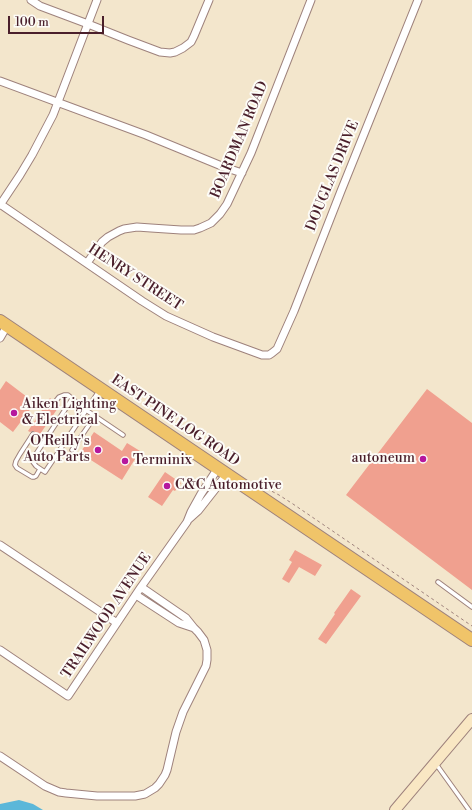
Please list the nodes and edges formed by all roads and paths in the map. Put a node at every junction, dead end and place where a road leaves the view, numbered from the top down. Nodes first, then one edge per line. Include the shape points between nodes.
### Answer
1 (31, 0) edge
2 (97, 0) edge
3 (209, 0) edge
4 (311, 0) edge
5 (418, 0) edge
6 (88, 24) junction
7 (0, 81) edge
8 (58, 103) junction
9 (242, 173) junction
10 (0, 204) edge
11 (87, 263) junction
12 (4, 324) edge
13 (0, 338) edge
14 (266, 355) joint
15 (100, 389) junction
16 (72, 399) junction
17 (55, 402) dead end
18 (86, 410) junction
19 (95, 416) junction
20 (33, 434) dead end
21 (123, 435) dead end
22 (72, 450) dead end
23 (40, 469) junction
24 (222, 471) junction
25 (238, 481) junction
26 (0, 545) edge
27 (438, 582) dead end
28 (141, 587) junction
29 (136, 595) junction
30 (472, 607) edge
31 (116, 623) junction
32 (472, 626) edge
33 (194, 628) junction
34 (472, 640) edge
35 (0, 650) edge
36 (472, 719) edge
37 (0, 756) edge
38 (435, 763) junction
39 (395, 810) edge
40 (468, 810) edge

1 - 6 street via 40,6
2 - 6 street
3 - 6 street via 191,42 175,52 160,52
4 - 9 street, BOARDMAN ROAD
5 - 14 street, DOUGLAS DRIVE via 294,311 277,349
6 - 8 street
7 - 8 street
8 - 9 street
8 - 10 street via 32,155
9 - 11 street, BOARDMAN ROAD via 224,210 211,222 200,228 188,230 137,227 124,229 102,242
10 - 11 street, HENRY STREET
11 - 14 street, HENRY STREET via 166,316 213,337
12 - 13 street
12 - 15 main road, EAST PINE LOG ROAD
15 - 18 lane
15 - 24 main road, EAST PINE LOG ROAD
16 - 17 lane via 64,395
16 - 18 lane
16 - 23 lane via 34,457 33,462
18 - 19 lane
18 - 23 lane via 45,472
19 - 21 lane
19 - 22 lane
20 - 23 lane via 15,465 32,477 36,476
24 - 25 main road, EAST PINE LOG ROAD
24 - 28 street, TRAILWOOD AVENUE via 198,511 187,522
25 - 32 path via 258,483 279,495
25 - 34 main road, EAST PINE LOG ROAD
26 - 31 street
27 - 30 lane
28 - 29 street, TRAILWOOD AVENUE
28 - 33 street via 186,618
29 - 31 street, TRAILWOOD AVENUE
29 - 33 street via 179,624
31 - 35 street, TRAILWOOD AVENUE via 68,696
33 - 37 street via 206,645 206,666 183,712 165,775 150,791 140,796 129,797 59,792 40,783
36 - 38 street
38 - 39 street
38 - 40 lane

